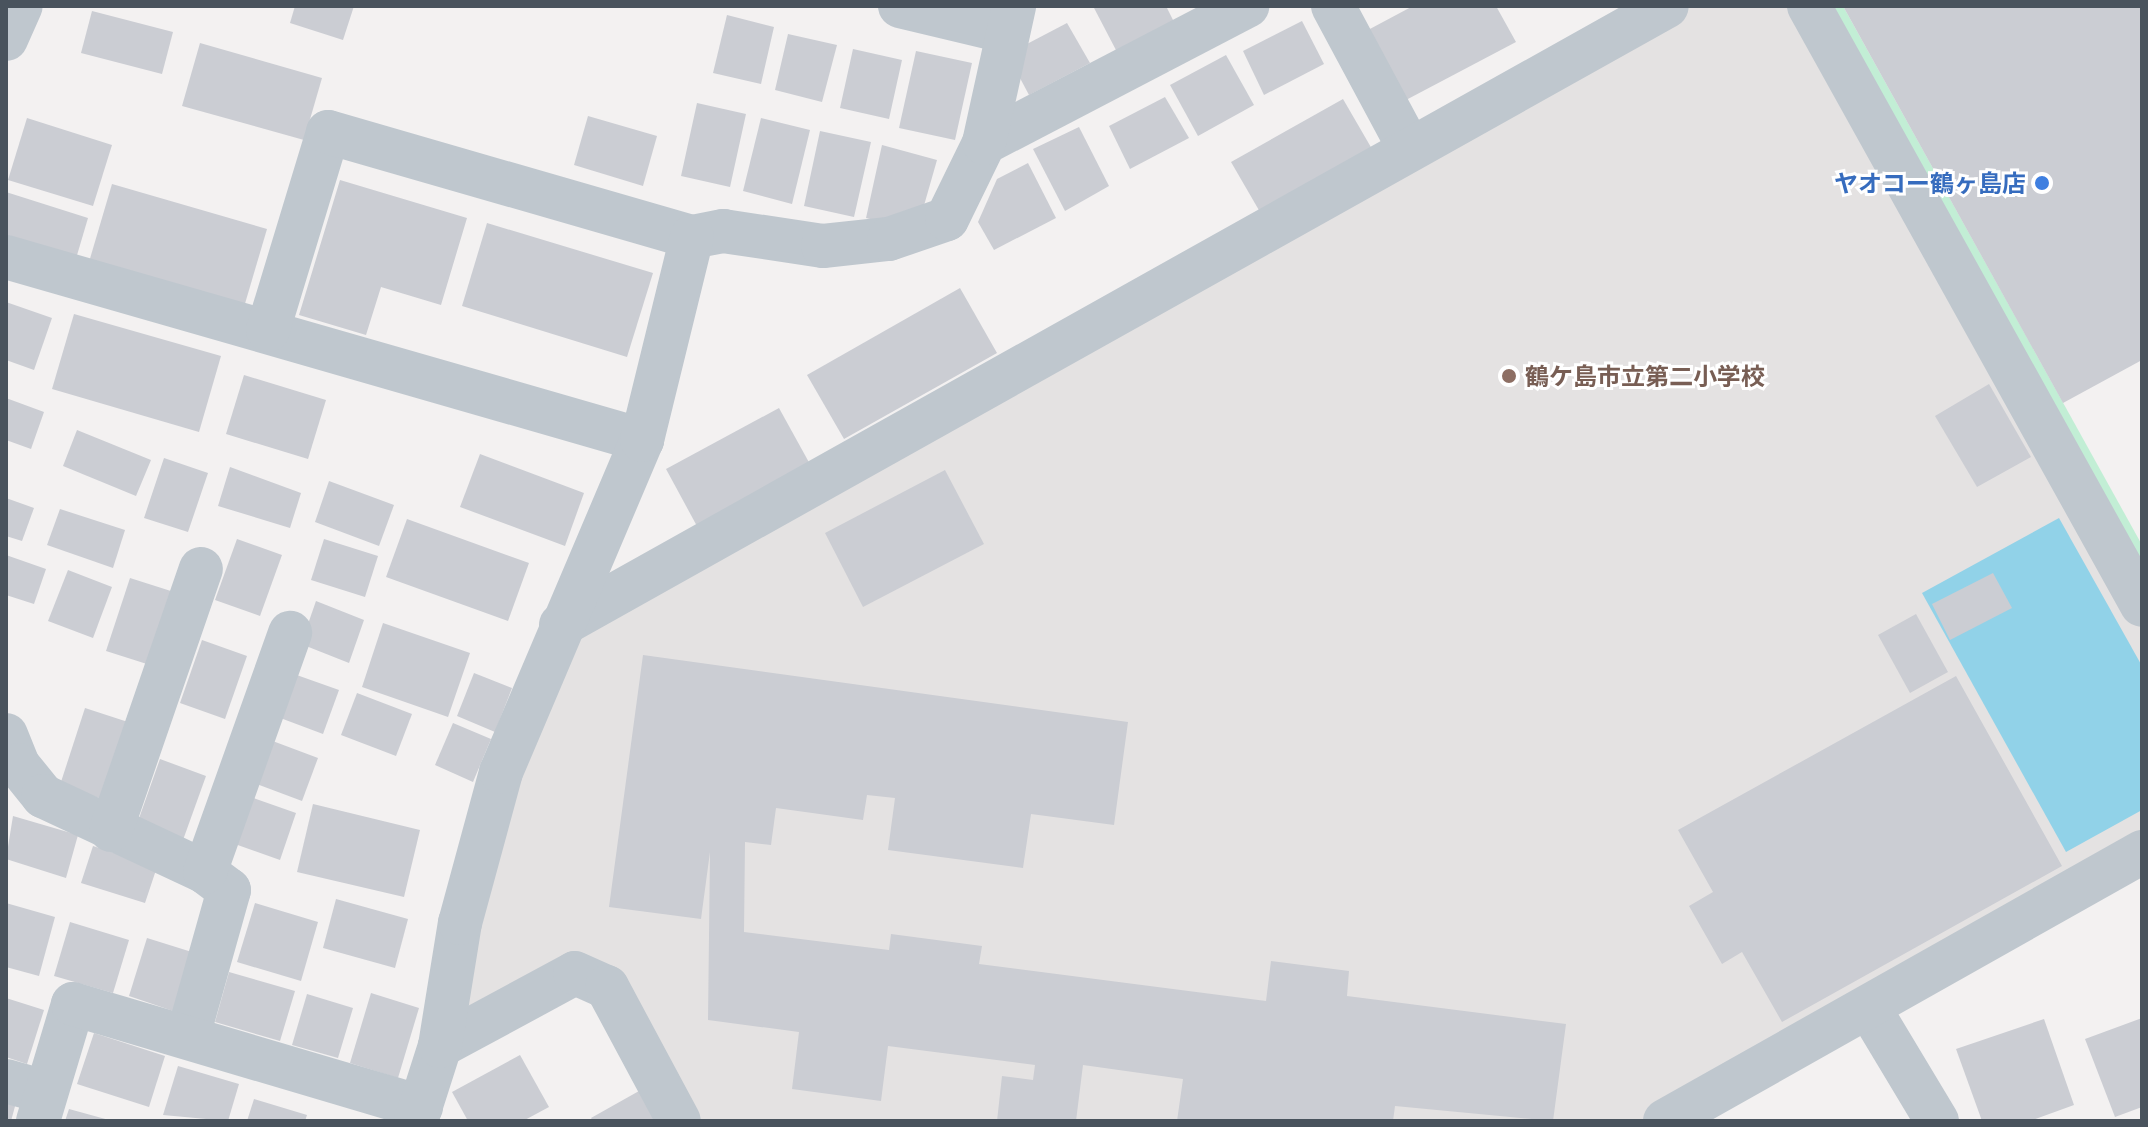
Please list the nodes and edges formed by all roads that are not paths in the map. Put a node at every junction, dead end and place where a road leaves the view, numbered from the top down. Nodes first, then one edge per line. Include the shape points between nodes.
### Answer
1 (21, 6) edge
2 (900, 6) edge
3 (1247, 6) edge
4 (1667, 6) edge
5 (1809, 6) edge
6 (1338, 8) edge
7 (1011, 19) edge
8 (6, 39) edge
9 (984, 143) junction
10 (1409, 148) junction
11 (692, 237) junction
12 (6, 257) edge
13 (268, 330) junction
14 (642, 440) junction
15 (201, 569) dead end
16 (2142, 605) edge
17 (561, 625) junction
18 (290, 633) dead end
19 (10, 758) edge
20 (111, 830) junction
21 (2142, 852) edge
22 (205, 872) junction
23 (1869, 1008) junction
24 (188, 1036) junction
25 (440, 1046) junction
26 (30, 1098) edge
27 (418, 1114) edge
28 (679, 1121) edge
29 (1665, 1121) edge
30 (1937, 1121) edge

1 - 8 street
2 - 7 street
3 - 9 street
4 - 10 street
5 - 16 street
6 - 10 street
7 - 9 street
9 - 11 street via 947,219 889,239 823,246 723,231
10 - 17 street
11 - 13 street via 328,132
11 - 14 street
12 - 13 street
13 - 14 street
14 - 17 street
15 - 20 street
17 - 25 street via 501,772 460,923
18 - 22 street
19 - 20 street via 43,796
20 - 22 street
21 - 23 street
22 - 24 street via 229,890
23 - 29 street
23 - 30 street
24 - 26 street via 73,1004
24 - 27 street
25 - 27 street
25 - 28 street via 575,973 607,987

